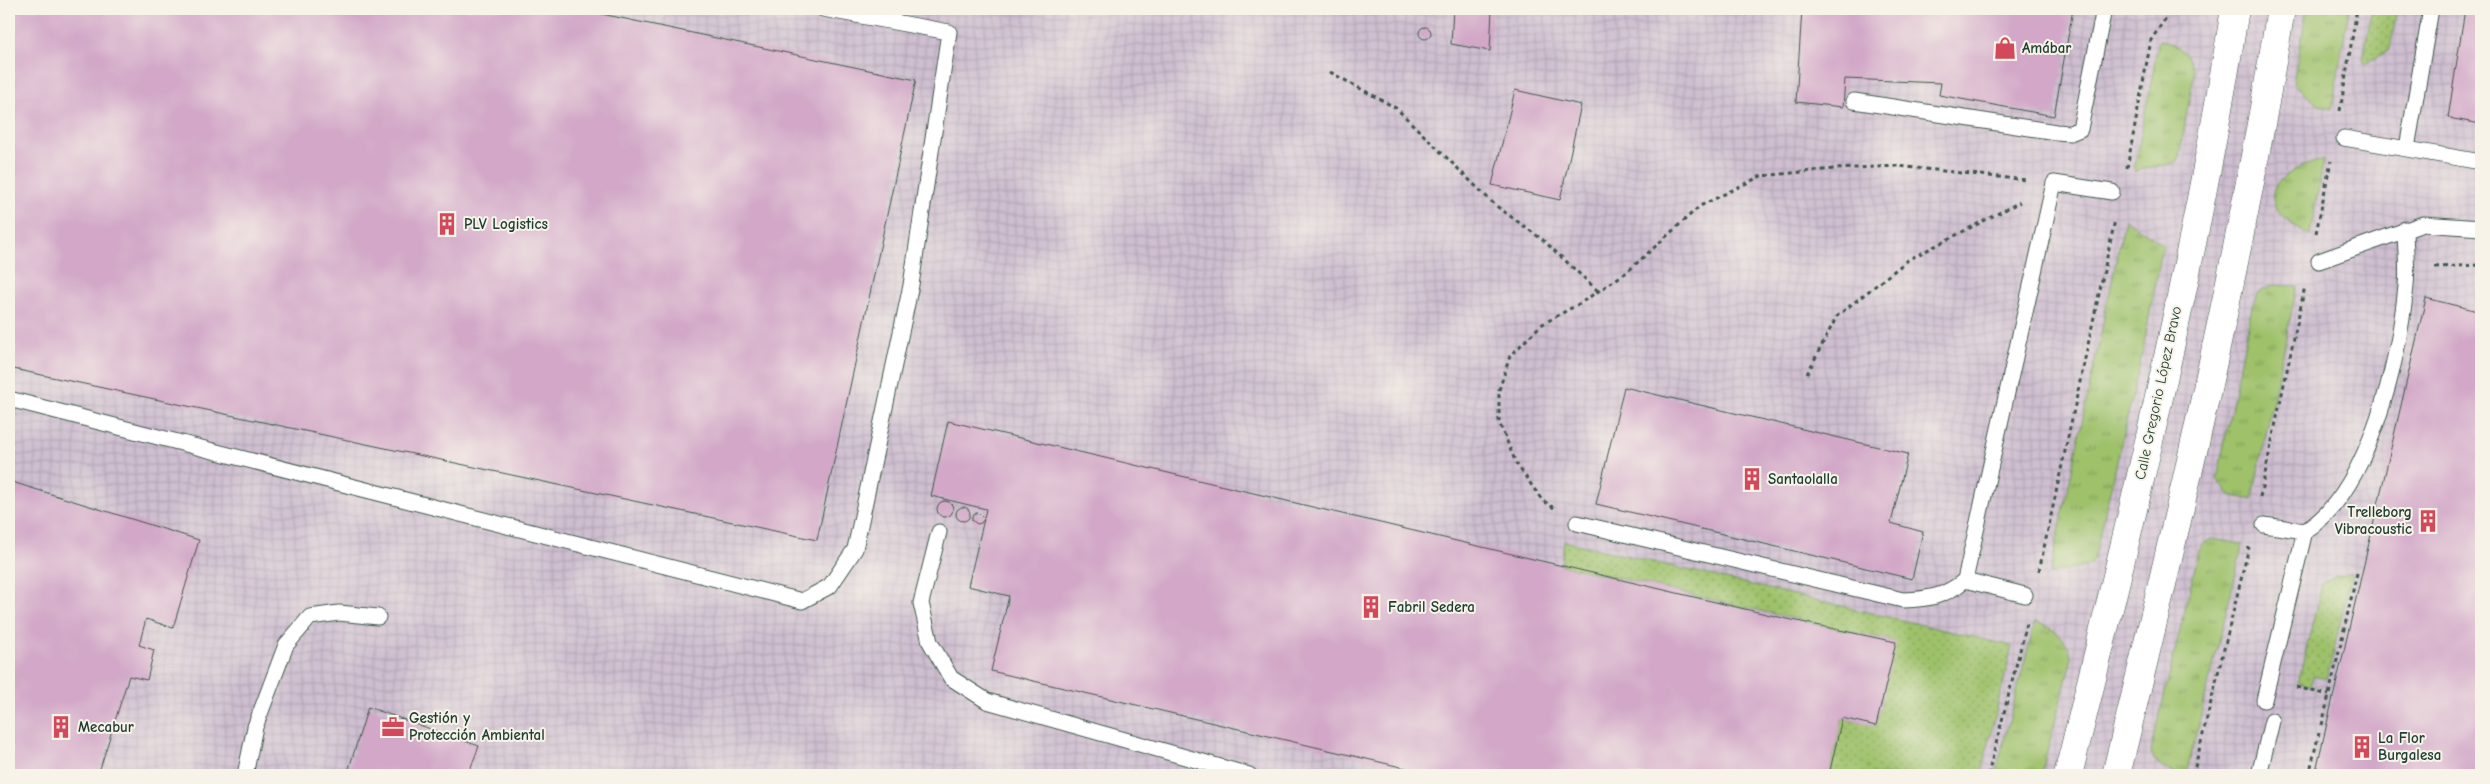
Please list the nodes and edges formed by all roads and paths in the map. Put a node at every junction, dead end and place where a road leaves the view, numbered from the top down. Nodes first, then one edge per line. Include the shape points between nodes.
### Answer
1 (823, 9) edge
2 (2104, 9) edge
3 (2172, 9) edge
4 (2235, 9) edge
5 (2281, 9) edge
6 (2357, 9) edge
7 (2431, 9) edge
8 (1330, 72) dead end
9 (1854, 101) dead end
10 (2339, 117) dead end
11 (2344, 138) dead end
12 (2407, 148) junction
13 (2332, 155) dead end
14 (2481, 162) edge
15 (2126, 170) dead end
16 (2054, 183) junction
17 (2112, 192) dead end
18 (2117, 214) dead end
19 (2481, 228) edge
20 (2405, 229) junction
21 (2314, 240) dead end
22 (2319, 261) dead end
23 (2306, 279) dead end
24 (1598, 291) junction
25 (1807, 374) dead end
26 (9, 399) edge
27 (2259, 504) dead end
28 (1577, 523) joint
29 (2264, 525) dead end
30 (2305, 531) junction
31 (939, 532) dead end
32 (2250, 542) dead end
33 (2039, 574) dead end
34 (2357, 574) dead end
35 (1965, 580) junction
36 (2025, 595) dead end
37 (378, 617) dead end
38 (2028, 620) dead end
39 (2296, 687) dead end
40 (2329, 695) junction
41 (2264, 700) dead end
42 (2272, 721) dead end
43 (2322, 725) dead end
44 (2319, 733) dead end
45 (244, 775) edge
46 (1249, 775) edge
47 (1988, 775) edge
48 (2068, 775) edge
49 (2116, 775) edge
50 (2193, 775) edge
51 (2259, 775) edge
52 (2309, 775) edge

1 - 26 lane via 949,32 911,285 855,549 830,586 802,601
2 - 9 lane via 2080,129 2070,133
3 - 15 path via 2151,40
4 - 48 main road, Calle Gregorio López Bravo via 2197,211 2138,489
5 - 49 main road via 2237,254 2182,506
6 - 10 path
7 - 12 lane
8 - 24 path via 1396,108 1495,205 1542,240
11 - 12 lane
12 - 14 lane
13 - 21 path
16 - 17 lane
16 - 24 path via 1898,166 1761,176 1700,206 1627,272
16 - 25 path via 1901,266 1837,316
16 - 35 lane
18 - 33 path
19 - 20 lane via 2423,224
20 - 22 lane
20 - 30 lane via 2406,285 2382,411 2362,460 2318,523
23 - 27 path
24 - 28 path via 1541,325 1510,356 1499,390 1499,422 1516,463 1542,500
28 - 35 lane via 1903,600 1949,593
29 - 30 lane
30 - 41 lane
31 - 46 lane via 921,604 930,642 951,678 987,701
32 - 50 path
34 - 40 path
35 - 36 lane
37 - 45 lane via 339,613 310,617 286,645 255,727
38 - 47 path
39 - 40 path
40 - 43 path
42 - 51 lane
44 - 52 path

